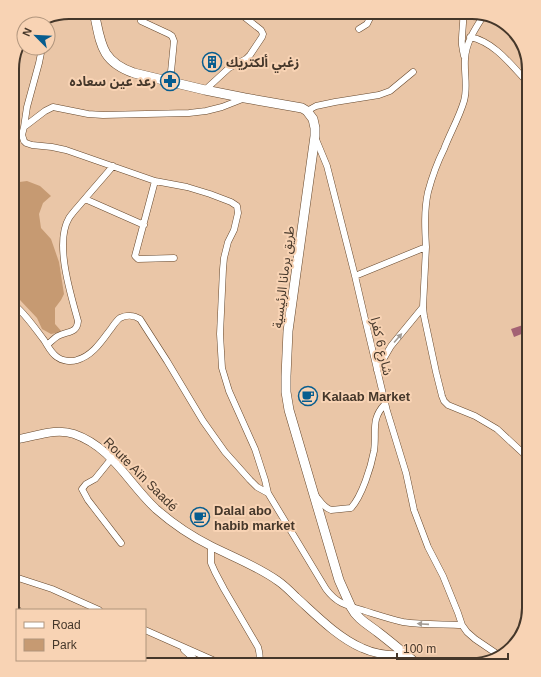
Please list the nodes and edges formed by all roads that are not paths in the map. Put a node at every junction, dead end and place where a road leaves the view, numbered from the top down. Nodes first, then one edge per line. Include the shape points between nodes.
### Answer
1 (95, 19) edge
2 (247, 19) edge
3 (370, 19) edge
4 (464, 19) edge
5 (481, 20) edge
6 (141, 21) dead end
7 (359, 29) dead end
8 (470, 37) junction
9 (40, 56) edge
10 (465, 59) junction
11 (413, 72) dead end
12 (522, 77) edge
13 (170, 82) junction
14 (205, 90) junction
15 (245, 98) junction
16 (307, 111) junction
17 (24, 127) junction
18 (315, 136) junction
19 (113, 166) junction
20 (155, 181) junction
21 (85, 199) junction
22 (144, 225) junction
23 (426, 247) junction
24 (174, 258) dead end
25 (355, 276) junction
26 (423, 307) junction
27 (19, 310) edge
28 (48, 345) junction
29 (377, 370) junction
30 (385, 404) junction
31 (19, 439) edge
32 (522, 452) edge
33 (112, 458) junction
34 (268, 493) junction
35 (315, 495) junction
36 (121, 543) dead end
37 (211, 546) junction
38 (19, 578) edge
39 (351, 607) junction
40 (97, 609) edge
41 (462, 625) junction
42 (146, 630) edge
43 (180, 646) junction
44 (495, 652) edge
45 (407, 655) junction
46 (193, 658) edge
47 (208, 658) edge
48 (260, 658) edge
49 (410, 658) edge

1 - 13 main road via 99,40 104,52 113,62 134,73
2 - 14 street via 261,30 262,38 246,59 229,68
3 - 7 street
4 - 10 street via 462,43
5 - 8 street
6 - 13 street via 173,37
8 - 10 street
8 - 12 street via 494,48
9 - 17 street
10 - 23 street via 466,85 462,108 436,166 428,193 425,219
11 - 16 street via 390,91 379,96 335,102 316,106
13 - 14 main road
14 - 15 main road
15 - 16 main road
15 - 17 street via 222,107 189,113 103,115 53,107 45,110
16 - 18 main road, طريق برمانا الرئيسية via 313,118
17 - 19 street via 22,135 26,143 66,150
18 - 25 street, شارع 6 كفرا via 327,166
18 - 35 main road, طريق برمانا الرئيسية via 288,331 286,376 290,415
19 - 20 street
19 - 21 street
20 - 22 street
20 - 34 street via 210,194 231,202 238,209 224,258 221,362 229,391 255,449
21 - 22 street
21 - 28 street via 70,218 64,238 66,270 78,326 58,336
22 - 24 street via 135,253 136,258
23 - 25 street
23 - 26 street
25 - 29 street, شارع 6 كفرا
29 -> 26 street via 391,346
26 - 32 street via 444,401 497,429
27 - 28 street
28 - 34 street via 51,352 61,360 75,361 90,354 116,321 126,316 138,317 202,421 250,480
29 - 30 street, شارع 6 كفرا
30 - 35 street via 374,424 371,464 355,503 351,508 331,510
30 - 41 street, شارع 6 كفرا via 406,473 414,510
31 - 33 street, Route Aïn Saadé via 61,431 91,442
33 - 36 street via 95,479 82,489
33 - 37 street, Route Aïn Saadé via 156,509 186,532
34 - 39 street via 329,594 339,603
35 - 39 main road, طريق برمانا الرئيسية via 339,580
37 - 45 street, Route Aïn Saadé via 278,581 321,620 349,641 374,652
37 - 48 street via 211,563 258,647
38 - 40 street via 52,589
41 -> 39 street via 404,622
39 - 45 main road, طريق برمانا الرئيسية via 361,620
41 - 44 street via 475,639
42 - 43 street
43 - 46 street
43 - 47 street
45 - 49 main road, طريق برمانا الرئيسية

